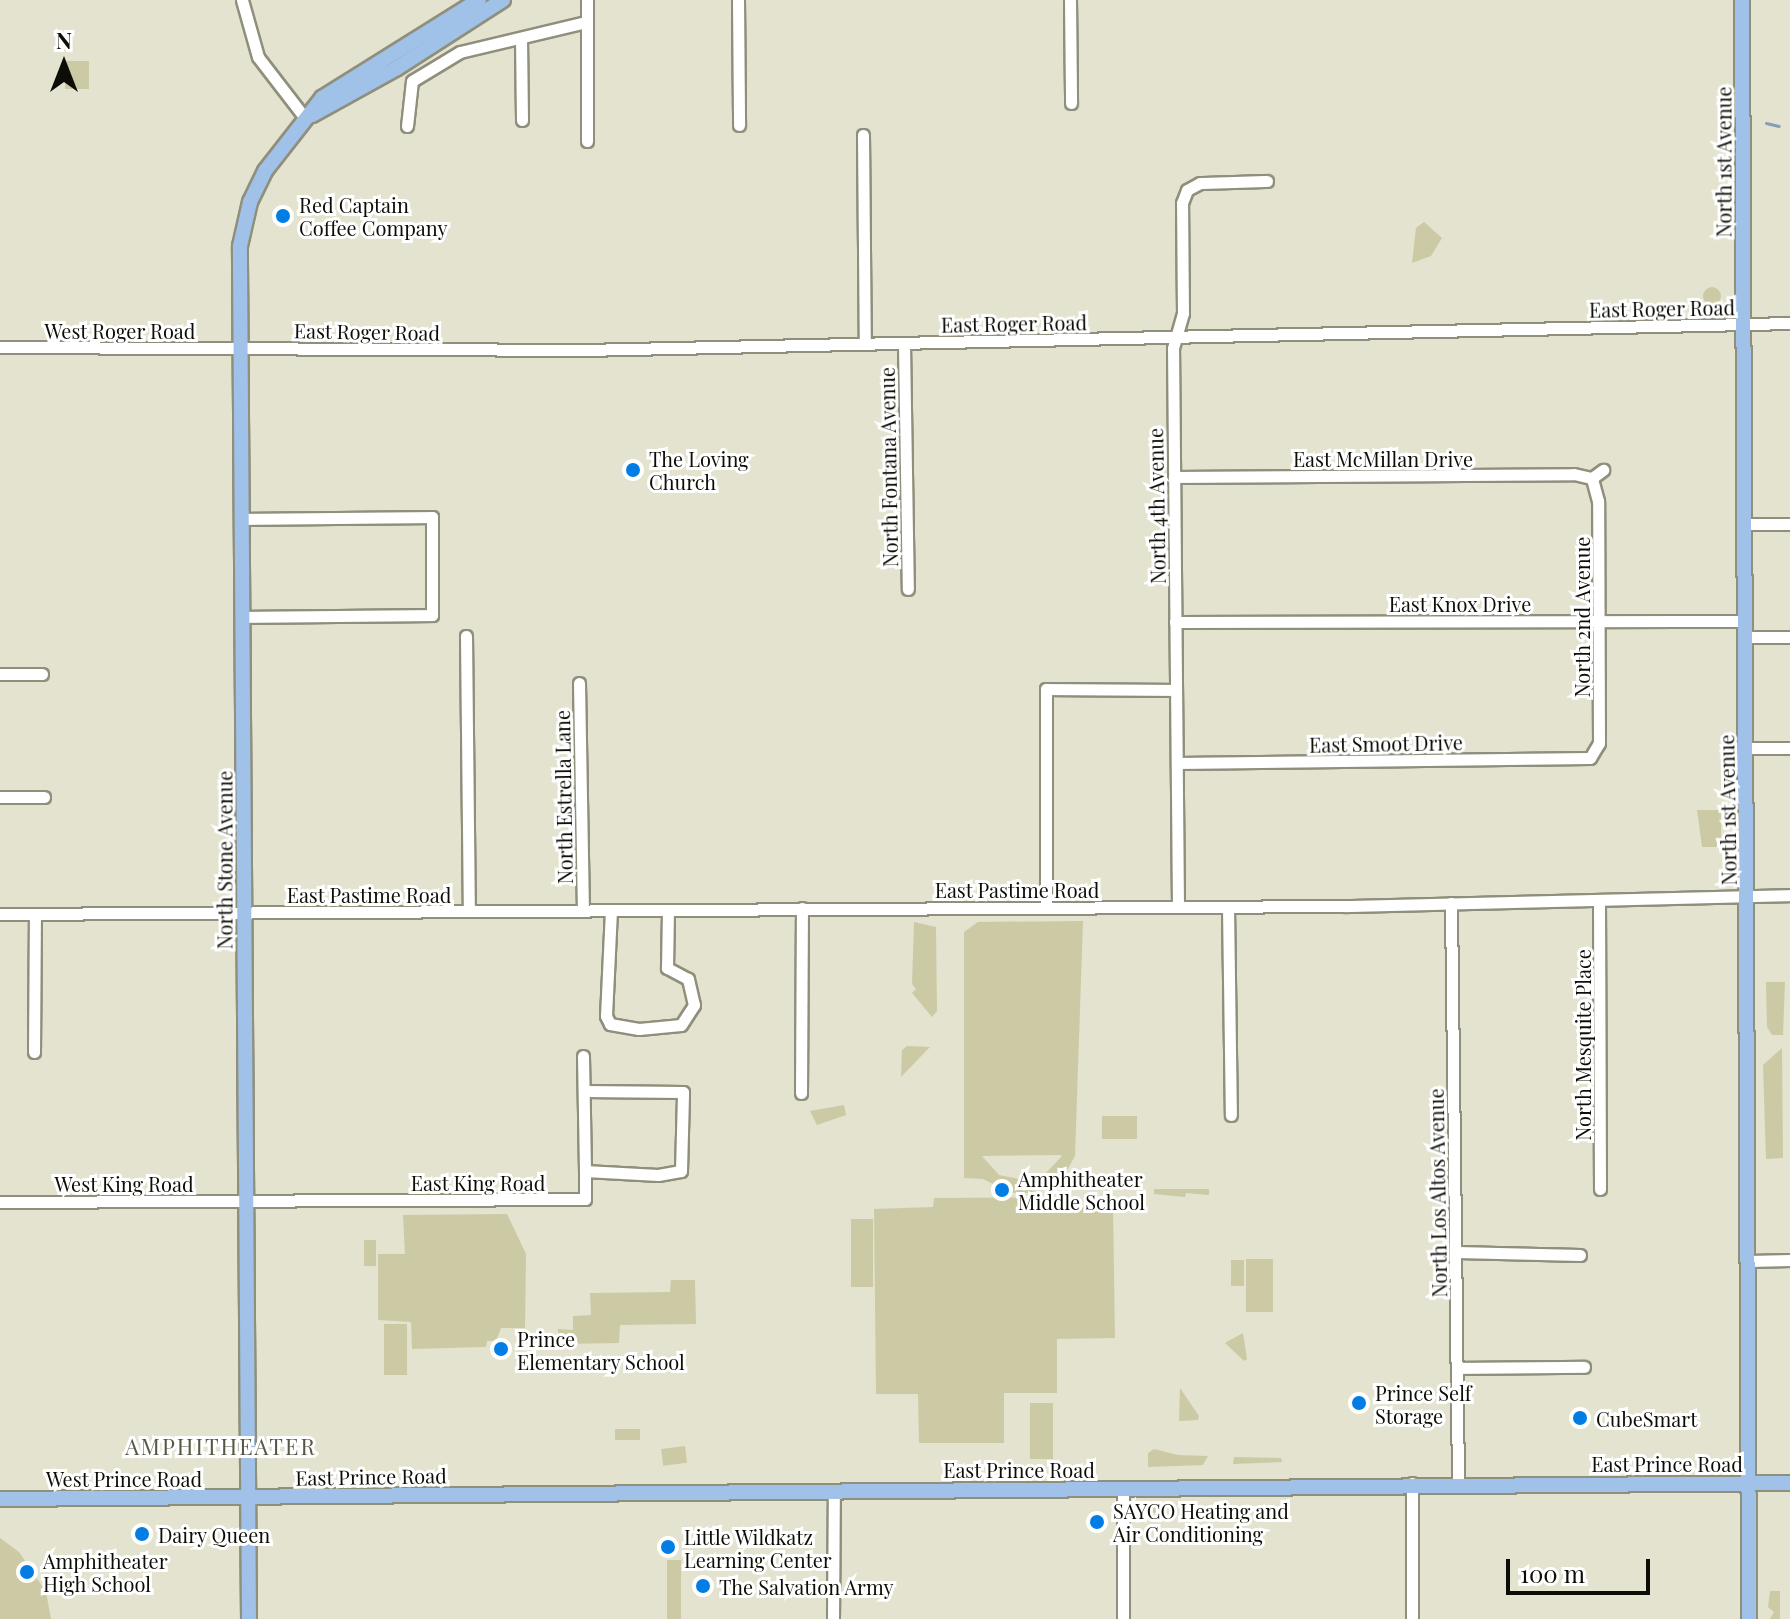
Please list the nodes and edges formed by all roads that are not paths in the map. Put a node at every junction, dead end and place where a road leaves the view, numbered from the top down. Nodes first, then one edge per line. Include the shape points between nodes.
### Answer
1 (242, 0) edge
2 (479, 0) edge
3 (503, 0) edge
4 (587, 0) edge
5 (738, 0) edge
6 (1070, 0) edge
7 (1742, 0) edge
8 (586, 22) junction
9 (521, 38) junction
10 (1071, 103) dead end
11 (305, 118) junction
12 (522, 120) dead end
13 (739, 125) dead end
14 (407, 126) dead end
15 (863, 135) dead end
16 (587, 141) dead end
17 (1267, 181) dead end
18 (1790, 323) edge
19 (1744, 324) junction
20 (1178, 337) junction
21 (865, 344) junction
22 (904, 344) junction
23 (0, 347) edge
24 (239, 348) junction
25 (1603, 470) dead end
26 (1174, 477) junction
27 (1592, 478) junction
28 (241, 519) junction
29 (1743, 524) junction
30 (1790, 524) edge
31 (908, 589) dead end
32 (241, 617) junction
33 (1600, 620) junction
34 (1744, 621) junction
35 (1175, 622) junction
36 (466, 636) dead end
37 (1745, 637) junction
38 (1790, 637) edge
39 (0, 674) edge
40 (42, 674) dead end
41 (579, 683) dead end
42 (1176, 690) junction
43 (1745, 748) junction
44 (1790, 748) edge
45 (1597, 756) joint
46 (1177, 763) junction
47 (0, 797) edge
48 (44, 797) dead end
49 (1790, 895) edge
50 (1748, 899) junction
51 (1599, 901) junction
52 (1451, 903) junction
53 (1178, 906) junction
54 (1046, 907) junction
55 (1228, 907) junction
56 (802, 908) junction
57 (583, 910) junction
58 (611, 910) junction
59 (668, 910) junction
60 (469, 911) junction
61 (244, 913) junction
62 (0, 914) edge
63 (35, 914) junction
64 (34, 1052) dead end
65 (583, 1056) dead end
66 (584, 1091) junction
67 (801, 1093) dead end
68 (1231, 1115) dead end
69 (585, 1171) junction
70 (1600, 1189) dead end
71 (248, 1201) junction
72 (0, 1202) edge
73 (1457, 1252) junction
74 (1580, 1255) dead end
75 (1790, 1260) edge
76 (1749, 1261) junction
77 (1584, 1367) dead end
78 (1457, 1368) junction
79 (1412, 1483) junction
80 (1458, 1483) junction
81 (1747, 1483) junction
82 (1790, 1483) edge
83 (1123, 1489) junction
84 (834, 1490) junction
85 (248, 1497) junction
86 (0, 1499) edge
87 (249, 1619) edge
88 (833, 1619) edge
89 (1123, 1619) edge
90 (1412, 1619) edge
91 (1749, 1619) edge

1 - 11 street via 258,57
2 - 11 main road, North Stone Avenue via 333,91
3 - 11 main road, North Stone Avenue via 397,68
4 - 8 street
5 - 13 street
6 - 10 street
7 - 19 main road, North 1st Avenue
8 - 9 street
8 - 16 street
9 - 12 street
9 - 14 street via 460,52 412,81
11 - 24 main road, North Stone Avenue via 277,153 250,202 240,246
15 - 21 street, North Fontana Avenue
17 - 20 street, North 4th Avenue via 1208,182 1194,185 1184,195
18 - 19 street, East Roger Road
19 - 20 street, East Roger Road
19 - 29 main road, North 1st Avenue
20 - 22 street, East Roger Road
20 - 26 street, North 4th Avenue via 1173,348
21 - 22 street, East Roger Road
21 - 24 street, East Roger Road
22 - 31 street, North Fontana Avenue
23 - 24 street, West Roger Road
24 - 28 main road, North Stone Avenue
25 - 27 street
26 - 27 street, East McMillan Drive
26 - 35 street, North 4th Avenue
27 - 33 street, North 2nd Avenue via 1598,501
28 - 32 main road, North Stone Avenue
28 - 32 street via 432,517 432,615
29 - 30 street
29 - 34 main road, North 1st Avenue
32 - 61 main road, North Stone Avenue
33 - 34 street, East Knox Drive
33 - 35 street, East Knox Drive
33 - 45 street, North 2nd Avenue
34 - 37 main road, North 1st Avenue
35 - 42 street, North 4th Avenue
36 - 60 street
37 - 38 street
37 - 43 main road, North 1st Avenue
39 - 40 street
41 - 57 street, North Estrella Lane
42 - 46 street, North 4th Avenue
42 - 54 street via 1046,689
43 - 44 street
43 - 50 main road, North 1st Avenue
45 - 46 street, East Smoot Drive
46 - 53 street, North 4th Avenue
47 - 48 street
49 - 50 street, East Pastime Road
50 - 51 street, East Pastime Road
50 - 76 main road, North 1st Avenue
51 - 52 street, East Pastime Road
51 - 70 street, North Mesquite Place
52 - 55 street, East Pastime Road
52 - 73 street, North Los Altos Avenue
53 - 54 street, East Pastime Road
53 - 55 street, East Pastime Road
54 - 56 street, East Pastime Road
55 - 68 street
56 - 59 street, East Pastime Road
56 - 67 street
57 - 58 street, East Pastime Road
57 - 60 street, East Pastime Road
58 - 59 street, East Pastime Road
58 - 59 street via 606,1016 610,1024 639,1029 681,1025 694,1005 688,979 667,968
60 - 61 street, East Pastime Road
61 - 63 street, East Pastime Road
61 - 71 main road, North Stone Avenue
62 - 63 street, East Pastime Road
63 - 64 street
65 - 66 street
66 - 69 street
66 - 69 street via 683,1092 681,1171
69 - 71 street, East King Road via 585,1199
71 - 72 street, West King Road
71 - 85 main road, North Stone Avenue
73 - 74 street
73 - 78 street, North Los Altos Avenue
75 - 76 street
76 - 81 main road, North 1st Avenue
77 - 78 street
78 - 80 street, North Los Altos Avenue
79 - 80 main road, East Prince Road
79 - 83 main road, East Prince Road
79 - 90 street
80 - 81 main road, East Prince Road
81 - 82 main road, East Prince Road
81 - 91 main road, North 1st Avenue
83 - 84 main road, East Prince Road
83 - 89 street
84 - 85 main road, East Prince Road
84 - 88 street
85 - 86 main road, West Prince Road
85 - 87 main road, North Stone Avenue

